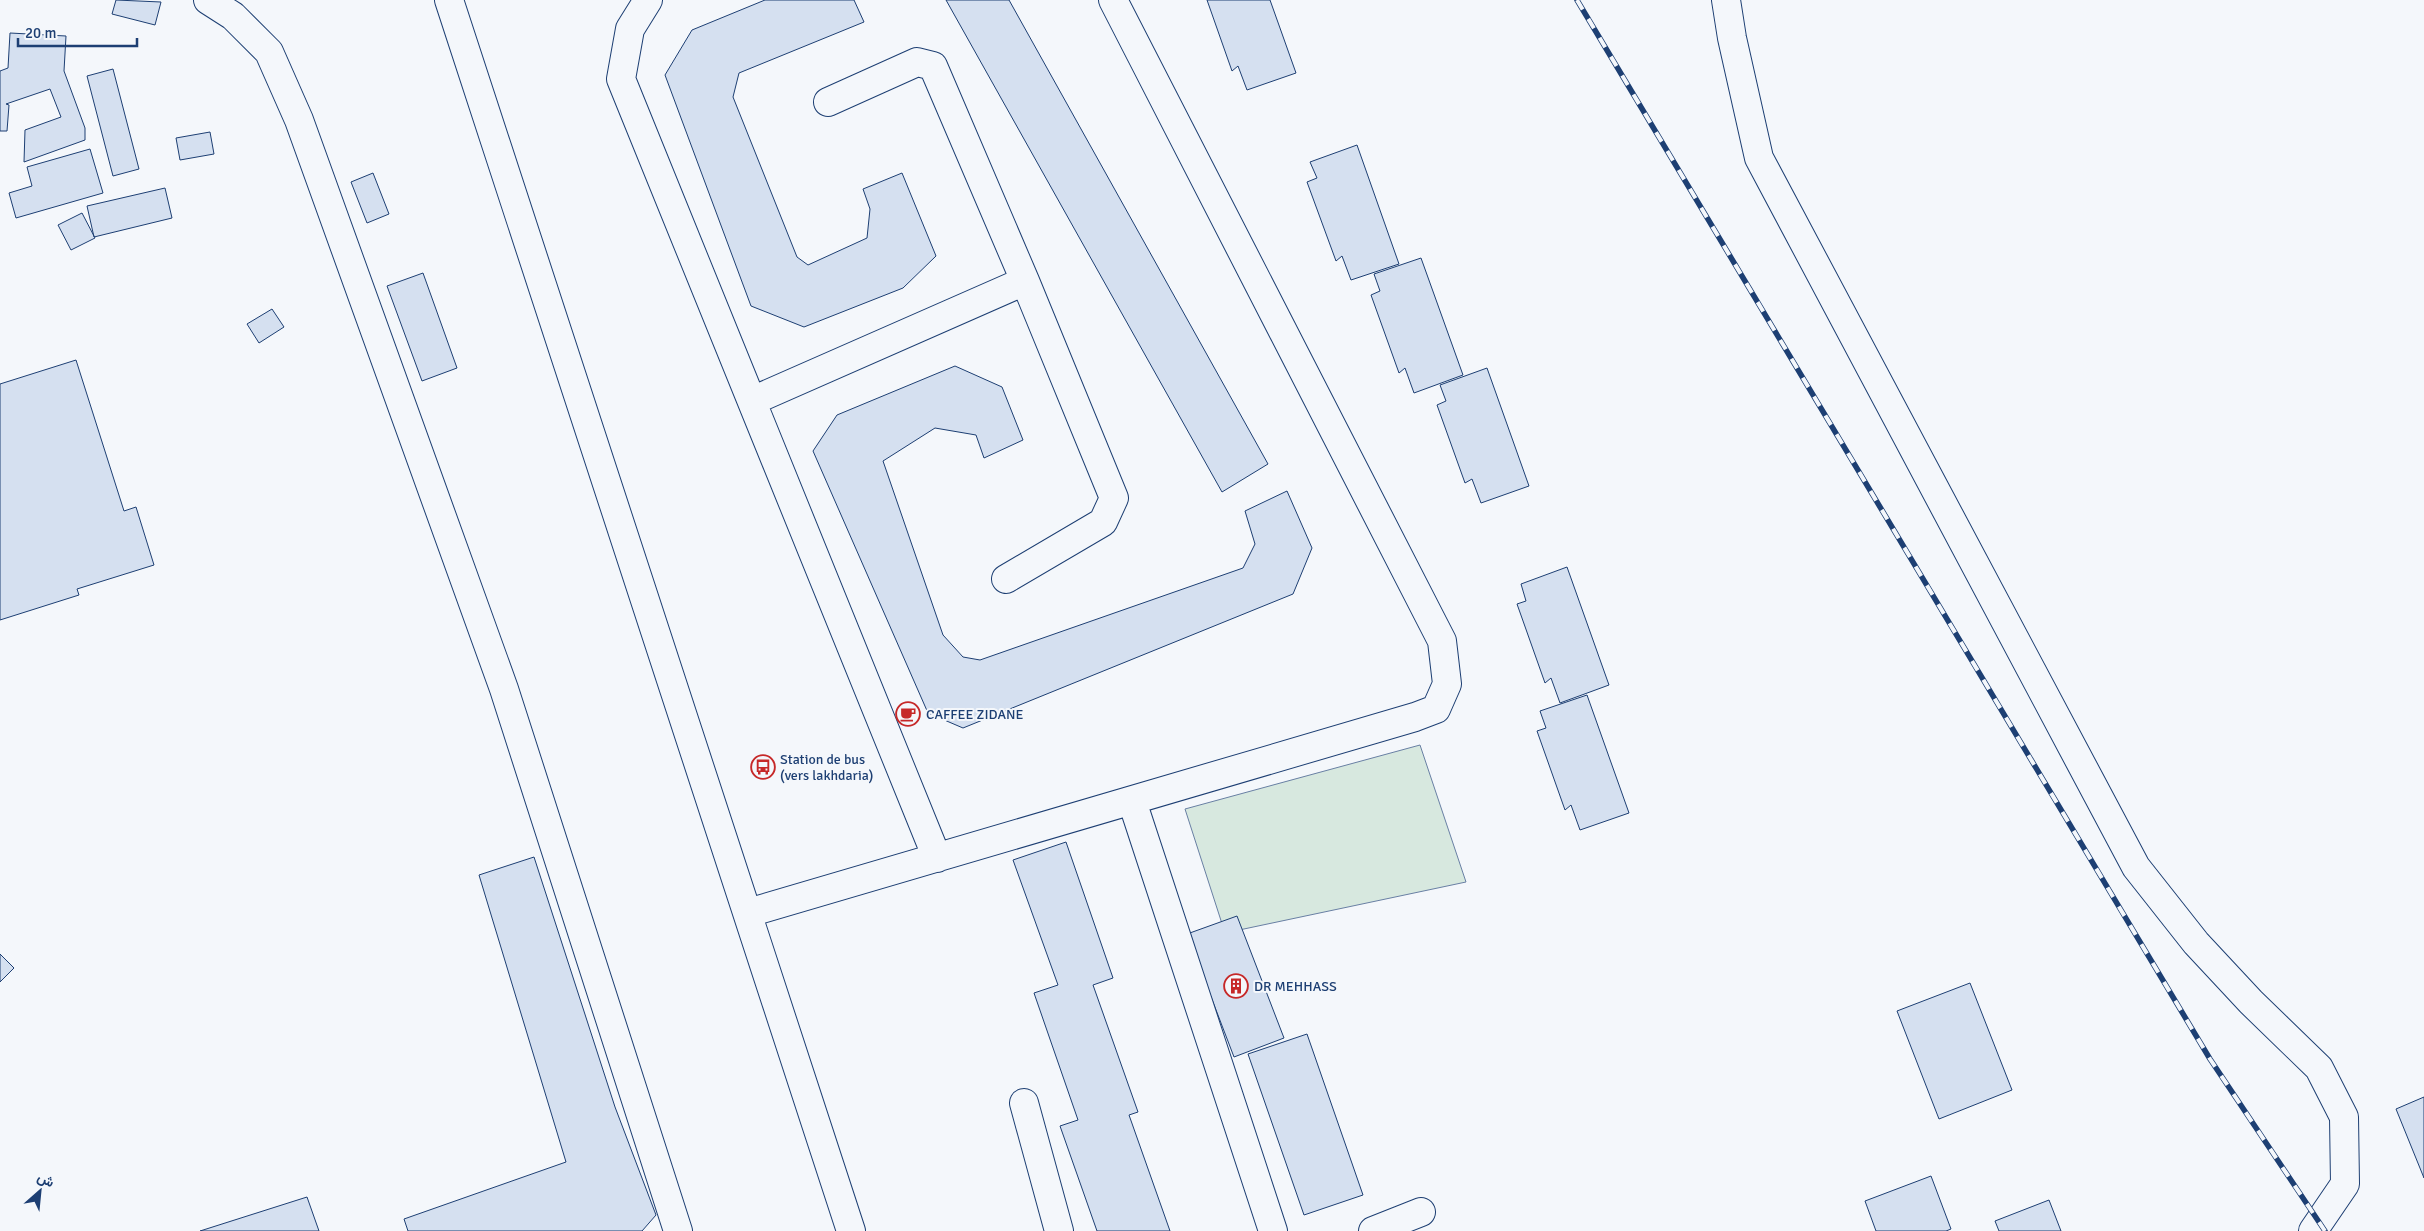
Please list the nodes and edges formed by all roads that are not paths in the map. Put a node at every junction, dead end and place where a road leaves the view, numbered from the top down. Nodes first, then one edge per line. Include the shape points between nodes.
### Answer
1 (208, 0) edge
2 (449, 0) edge
3 (648, 0) edge
4 (1113, 0) edge
5 (1726, 0) edge
6 (828, 102) dead end
7 (1026, 281) junction
8 (752, 401) junction
9 (1006, 579) dead end
10 (1132, 801) junction
11 (937, 858) junction
12 (748, 913) junction
13 (1024, 1103) dead end
14 (1420, 1212) dead end
15 (678, 1231) edge
16 (851, 1231) edge
17 (1059, 1231) edge
18 (1274, 1231) edge
19 (1373, 1231) edge
20 (2312, 1231) edge

1 - 15 street via 233,16 269,52 299,120 504,689
2 - 12 street
3 - 8 street via 630,29 621,79
4 - 10 street via 1442,641 1447,684 1436,709 1415,717
5 - 20 street via 1759,158 2136,868 2196,944 2250,1002 2319,1068 2344,1117 2345,1184
6 - 7 street via 917,62 932,66
7 - 8 street
7 - 9 street via 1114,498 1102,522
8 - 11 street
10 - 11 street
10 - 18 street
11 - 12 street
12 - 16 street
13 - 17 street
14 - 19 street

